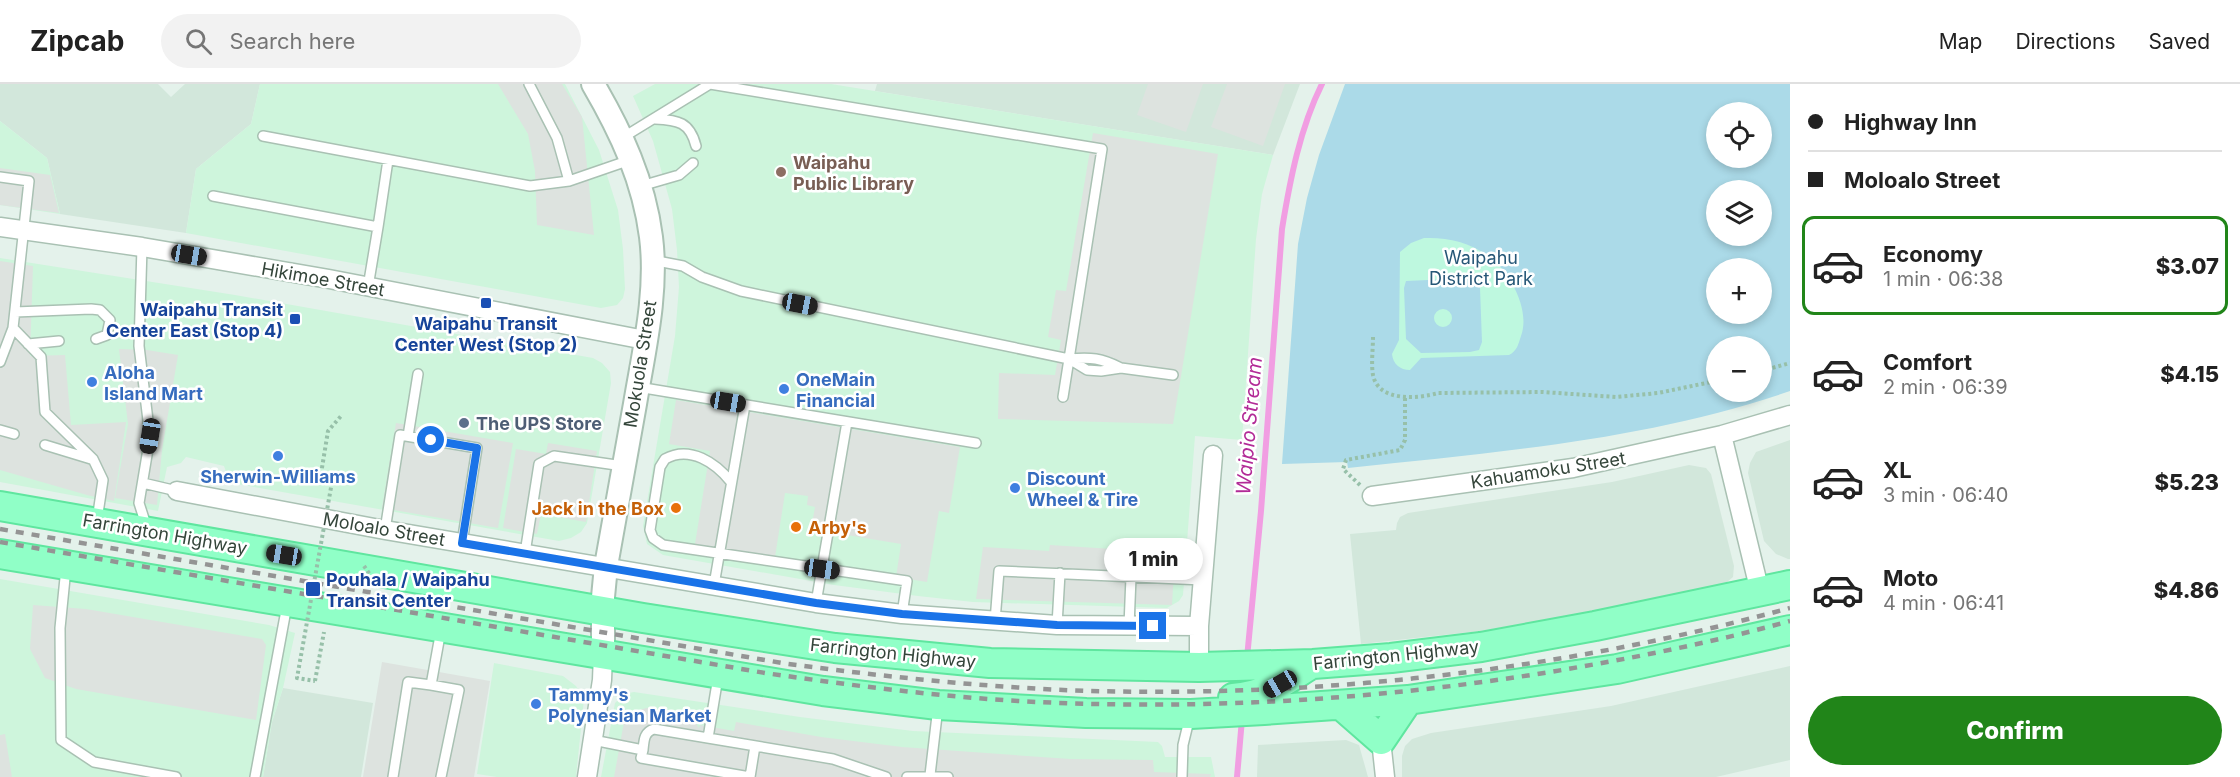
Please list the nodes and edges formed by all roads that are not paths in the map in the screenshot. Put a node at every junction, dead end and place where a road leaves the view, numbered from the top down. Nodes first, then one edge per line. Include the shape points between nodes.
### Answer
1 (529, 84) edge
2 (593, 84) edge
3 (655, 119) junction
4 (263, 136) dead end
5 (622, 138) junction
6 (696, 146) dead end
7 (631, 159) junction
8 (388, 160) junction
9 (693, 163) dead end
10 (0, 177) edge
11 (570, 181) junction
12 (640, 186) junction
13 (213, 196) dead end
14 (0, 227) edge
15 (378, 227) junction
16 (24, 231) junction
17 (142, 248) junction
18 (652, 260) junction
19 (368, 286) junction
20 (15, 312) junction
21 (13, 328) junction
22 (96, 339) dead end
23 (645, 340) junction
24 (59, 341) dead end
25 (28, 344) junction
26 (1069, 359) junction
27 (0, 362) edge
28 (418, 374) dead end
29 (1173, 375) dead end
30 (638, 387) junction
31 (1063, 397) dead end
32 (745, 405) junction
33 (1790, 415) edge
34 (847, 422) junction
35 (0, 430) edge
36 (14, 434) dead end
37 (1722, 435) junction
38 (408, 436) junction
39 (976, 443) dead end
40 (45, 445) dead end
41 (1214, 455) dead end
42 (93, 459) junction
43 (623, 466) junction
44 (143, 483) junction
45 (731, 483) junction
46 (177, 490) joint
47 (1372, 496) road end
48 (0, 506) edge
49 (97, 522) junction
50 (147, 530) junction
51 (385, 530) junction
52 (462, 543) junction
53 (525, 553) junction
54 (0, 554) edge
55 (719, 554) junction
56 (66, 565) junction
57 (606, 566) junction
58 (822, 569) junction
59 (1060, 573) junction
60 (1131, 577) junction
61 (1203, 580) junction
62 (714, 585) junction
63 (1790, 585) edge
64 (1760, 592) junction
65 (288, 603) junction
66 (816, 603) junction
67 (603, 611) junction
68 (902, 614) junction
69 (995, 621) junction
70 (1057, 625) junction
71 (1129, 626) junction
72 (1199, 627) junction
73 (442, 628) junction
74 (1790, 630) edge
75 (603, 654) junction
76 (1213, 667) junction
77 (718, 674) junction
78 (431, 685) junction
79 (1265, 690) junction
80 (1408, 700) junction
81 (938, 705) junction
82 (1341, 705) junction
83 (1191, 714) junction
84 (708, 738) junction
85 (593, 740) junction
86 (1381, 740) junction
87 (755, 746) junction
88 (643, 750) junction
89 (930, 776) junction
90 (176, 777) edge
91 (255, 777) edge
92 (393, 777) edge
93 (441, 777) edge
94 (587, 777) edge
95 (886, 777) edge
96 (907, 777) edge
97 (948, 777) edge
98 (1182, 777) edge
99 (1385, 777) edge

1 - 11 lane via 557,138
2 - 5 street, Mokuola Street
3 - 5 lane
3 - 6 lane via 678,121 693,134
3 - 26 lane via 711,84 1102,149
4 - 8 lane
5 - 7 street, Mokuola Street
7 - 11 lane
7 - 12 street, Mokuola Street
8 - 11 lane via 530,186
8 - 15 lane
9 - 12 lane via 679,175
10 - 16 lane via 29,181
12 - 18 street, Mokuola Street
13 - 15 lane
14 - 16 street, Hikimoe Street
15 - 19 lane
16 - 17 street, Hikimoe Street
16 - 20 lane
17 - 19 street, Hikimoe Street
17 - 44 lane via 140,346 150,436
18 - 23 street, Mokuola Street
18 - 26 lane via 683,266 741,291
19 - 23 street, Hikimoe Street
20 - 21 lane
20 - 22 lane via 100,310 110,320 109,328 107,335
21 - 25 lane
21 - 27 lane
23 - 30 street, Mokuola Street
24 - 25 lane
25 - 42 lane via 41,357 45,412
26 - 29 lane via 1102,359 1121,368
26 - 31 lane
28 - 38 lane
30 - 32 lane
30 - 43 street, Mokuola Street
32 - 34 lane
32 - 45 lane
33 - 37 street, Kahuamoku Street
34 - 39 lane
34 - 58 lane
35 - 36 lane
37 - 47 street, Kahuamoku Street via 1573,468
37 - 64 street
38 - 51 lane via 400,435
38 - 52 lane via 477,448
40 - 42 lane
41 - 61 street
42 - 49 lane via 103,480
43 - 53 lane via 554,456 539,464
43 - 57 street, Mokuola Street
44 - 46 lane
44 - 50 lane via 139,503
45 - 55 lane
45 - 55 lane via 721,470 695,456 672,455 660,467 650,530 653,538 663,545
46 - 51 street, Moloalo Street
48 - 49 main road, Farrington Highway
49 - 50 main road, Farrington Highway
50 - 67 main road, Farrington Highway
51 - 52 street, Moloalo Street
52 - 53 street, Moloalo Street
53 - 57 street, Moloalo Street
54 - 56 main road, Farrington Highway
55 - 58 lane
55 - 62 lane
56 - 65 main road, Farrington Highway
56 - 90 lane via 60,628 61,740 94,762
57 - 62 street, Moloalo Street
57 - 67 street, Mokuola Street
58 - 66 lane
58 - 68 lane via 907,581
59 - 60 lane
59 - 69 lane via 999,571
59 - 70 lane
60 - 61 lane
60 - 71 lane
61 - 72 street
62 - 66 street, Moloalo Street
63 - 64 main road, Farrington Highway
64 - 79 main road, Farrington Highway via 1481,647 1313,664
65 - 73 main road, Farrington Highway
65 - 91 lane
66 - 68 street, Moloalo Street
67 - 75 street, Mokuola Street
67 - 76 main road, Farrington Highway via 915,657 1002,663
68 - 69 street, Moloalo Street
69 - 70 street, Moloalo Street
70 - 71 street, Moloalo Street
71 - 72 street, Moloalo Street
72 - 76 street
73 - 75 main road, Farrington Highway
73 - 78 lane
74 - 80 main road, Farrington Highway via 1617,669
75 - 77 main road, Farrington Highway
75 - 85 street
76 - 79 main road, Farrington Highway
77 - 81 main road, Farrington Highway
77 - 84 lane
78 - 92 lane via 408,682
78 - 93 lane via 459,690
79 - 82 main road, Farrington Highway
79 - 83 main road, Farrington Highway
80 - 82 main road, Farrington Highway
80 - 86 main road
81 - 83 main road, Farrington Highway
81 - 89 lane
82 - 86 main road
83 - 98 lane via 1183,745
84 - 87 lane
84 - 88 lane via 654,729 645,735
85 - 88 lane
85 - 94 street
86 - 99 street
87 - 88 lane via 750,777 641,758
87 - 95 lane via 832,759
89 - 96 lane
89 - 97 lane

